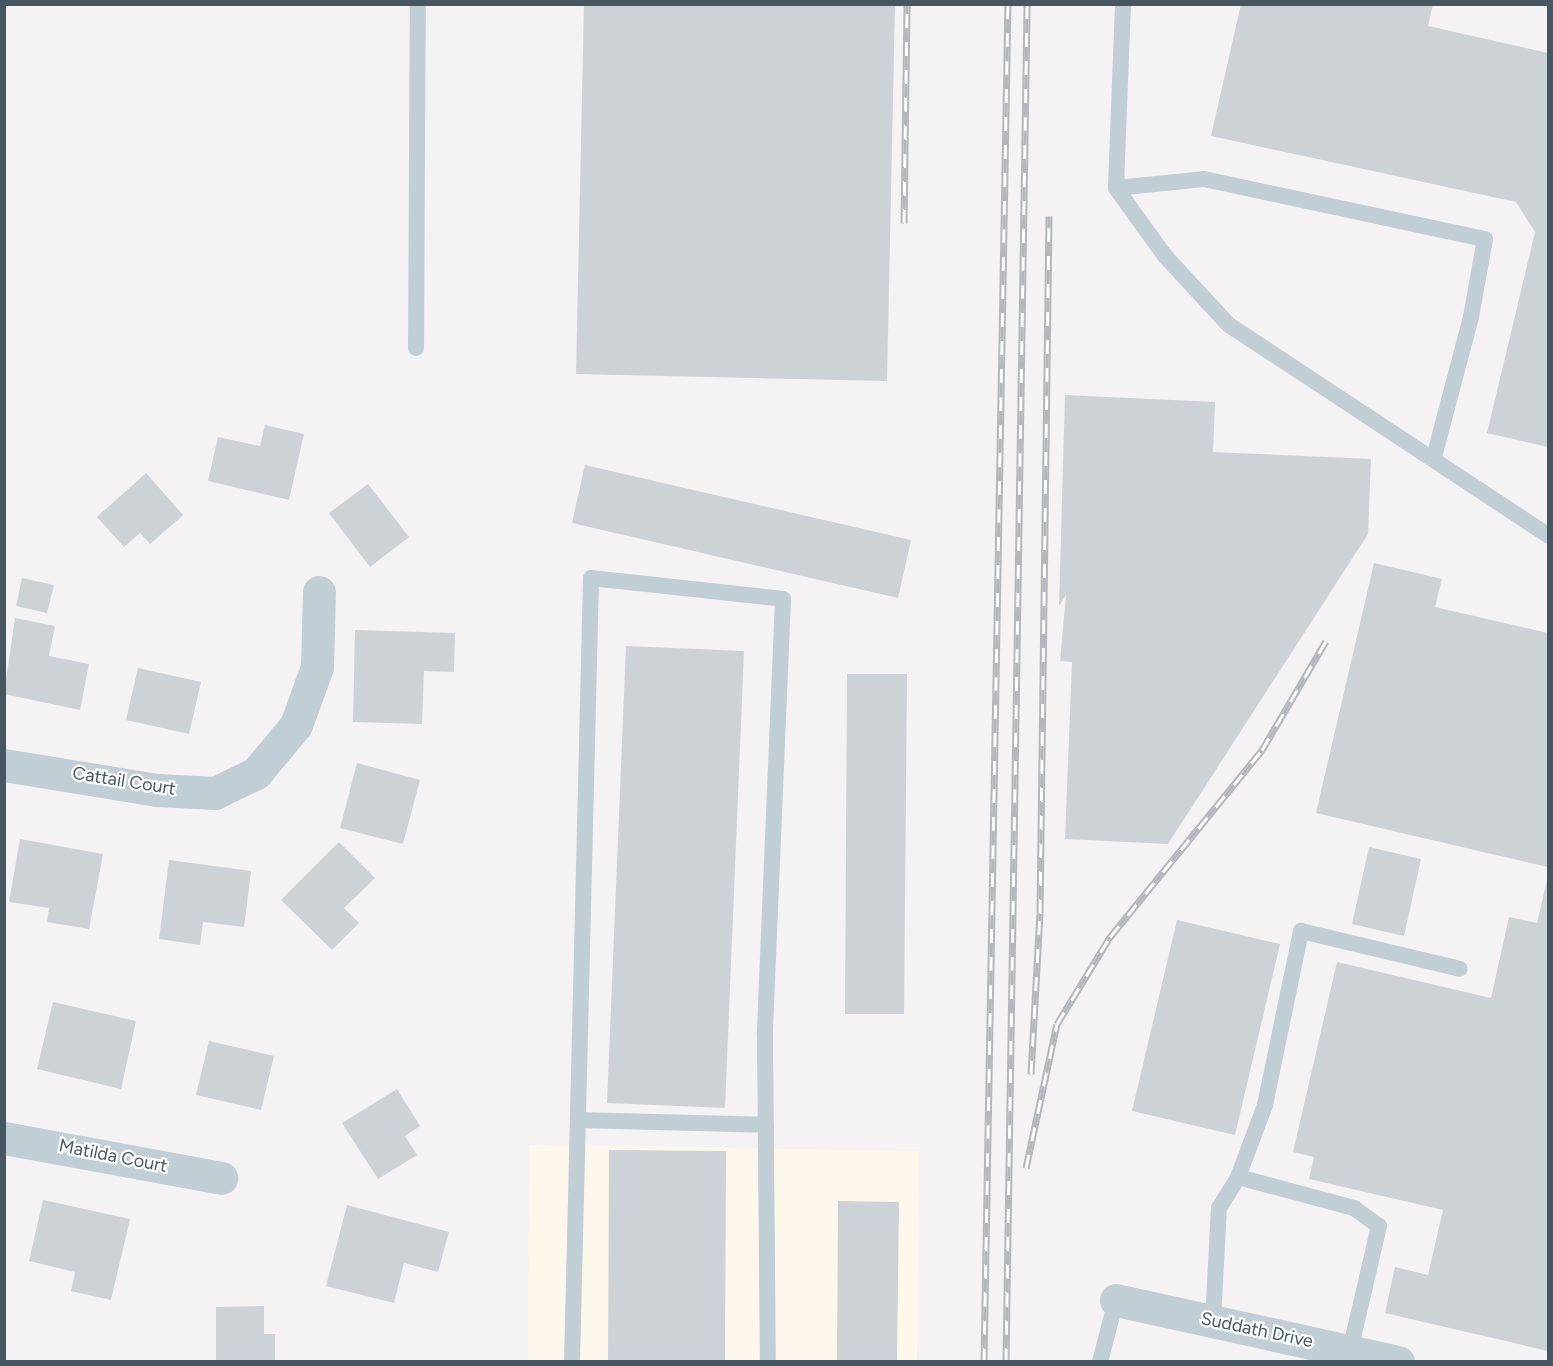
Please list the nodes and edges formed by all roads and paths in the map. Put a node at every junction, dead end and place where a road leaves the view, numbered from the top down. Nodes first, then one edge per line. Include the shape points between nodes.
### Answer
1 (418, 4) edge
2 (1123, 4) edge
3 (1116, 188) junction
4 (416, 348) dead end
5 (1434, 457) junction
6 (1548, 535) edge
7 (319, 592) dead end
8 (4, 765) edge
9 (1460, 969) dead end
10 (578, 1120) junction
11 (766, 1125) junction
12 (4, 1138) edge
13 (1238, 1177) junction
14 (221, 1178) dead end
15 (1116, 1300) joint
16 (1213, 1321) junction
17 (1350, 1351) junction
18 (572, 1362) edge
19 (768, 1362) edge
20 (1100, 1362) edge
21 (1398, 1362) edge

1 - 4 lane
2 - 3 lane
3 - 5 lane via 1165,256 1229,325
3 - 5 lane via 1204,179 1485,239 1471,317
5 - 6 lane
7 - 8 street, Cattail Court via 317,667 296,724 256,773 215,793 157,790
9 - 13 lane via 1301,932 1264,1105
10 - 11 lane
10 - 11 lane via 591,579 783,599
10 - 18 lane
11 - 19 lane
12 - 14 street, Matilda Court
13 - 16 lane via 1219,1208
13 - 17 lane via 1354,1208 1379,1226
15 - 16 street, Suddath Drive
15 - 20 lane
16 - 17 street, Suddath Drive
17 - 21 street, Suddath Drive

